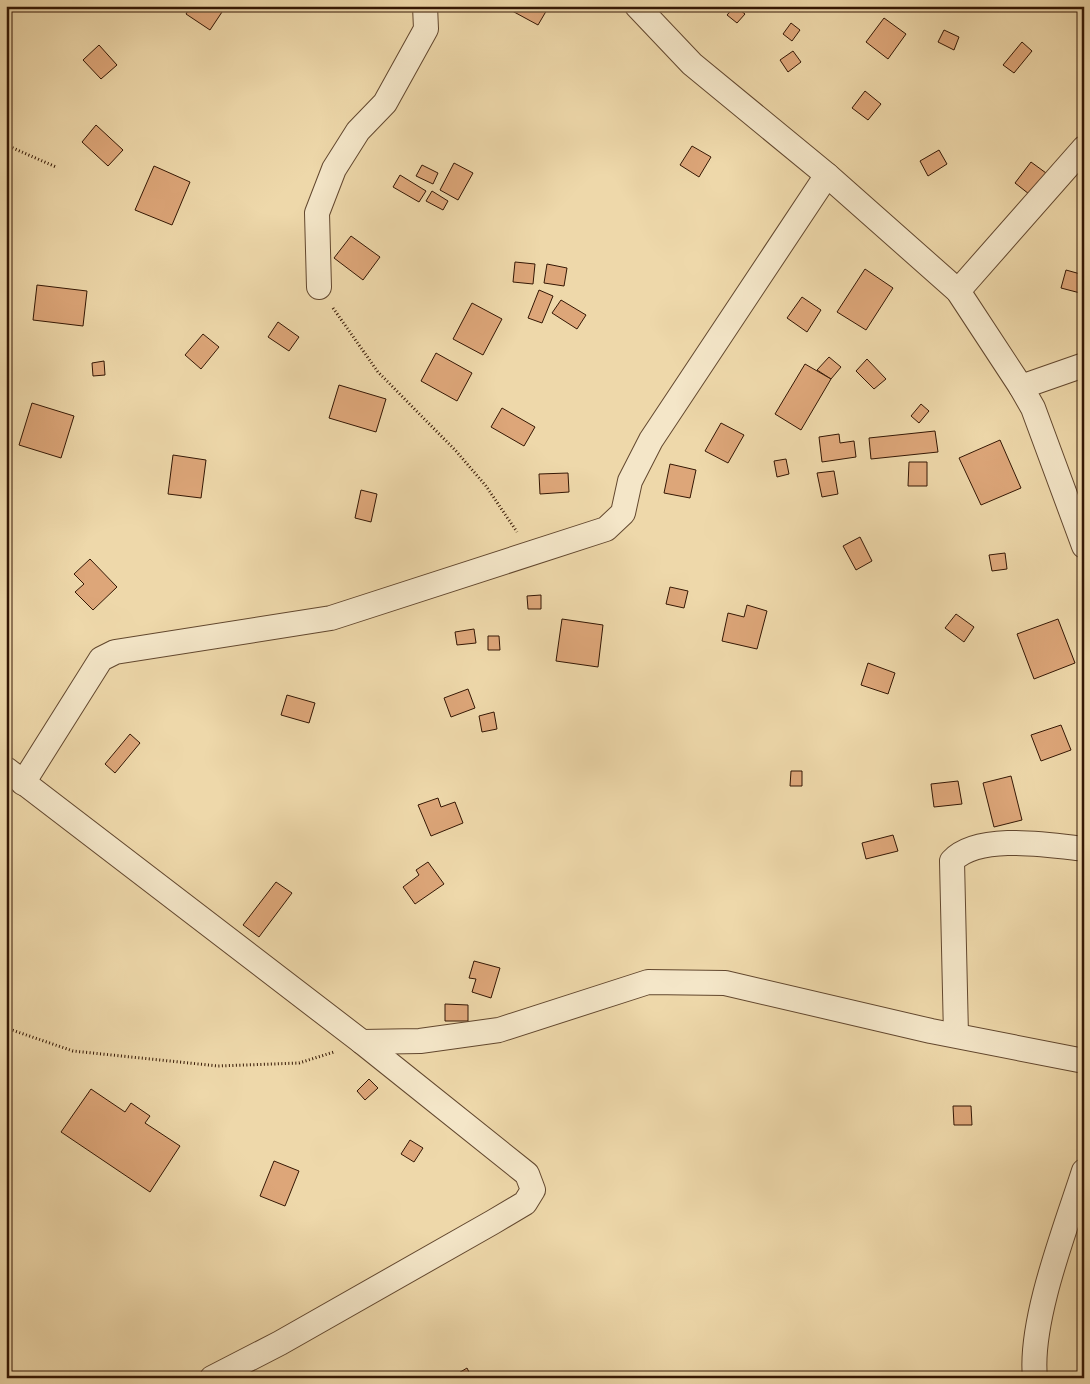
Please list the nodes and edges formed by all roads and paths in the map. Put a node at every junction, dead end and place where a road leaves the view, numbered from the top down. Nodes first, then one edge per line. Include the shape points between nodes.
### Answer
1 (425, 6) edge
2 (637, 6) edge
3 (6, 145) edge
4 (1084, 148) edge
5 (56, 167) dead end
6 (827, 175) junction
7 (319, 287) joint
8 (958, 291) junction
9 (1084, 365) edge
10 (1021, 387) junction
11 (1084, 546) edge
12 (532, 553) junction
13 (15, 776) edge
14 (1084, 849) edge
15 (6, 1028) edge
16 (956, 1035) junction
17 (362, 1042) junction
18 (1084, 1061) edge
19 (1084, 1171) edge
20 (212, 1378) edge
21 (1035, 1378) edge

1 - 7 street via 426,29 385,103 358,131 334,169 317,214
2 - 6 street via 692,64
3 - 5 path
4 - 8 street
6 - 8 street
6 - 12 street via 651,440 630,481 623,513 606,529
7 - 12 path via 378,372 486,486
8 - 10 street
9 - 10 street
10 - 11 street via 1033,408
12 - 13 street via 331,618 115,652 101,659
13 - 17 street
14 - 16 street via 1028,842 974,848 961,852 952,861
15 - 17 path via 73,1051 218,1066 299,1063
16 - 17 street via 725,983 648,982 499,1030 420,1041
16 - 18 street
17 - 20 street via 527,1174 533,1190 525,1203 493,1222
19 - 21 street via 1044,1301 1033,1363

